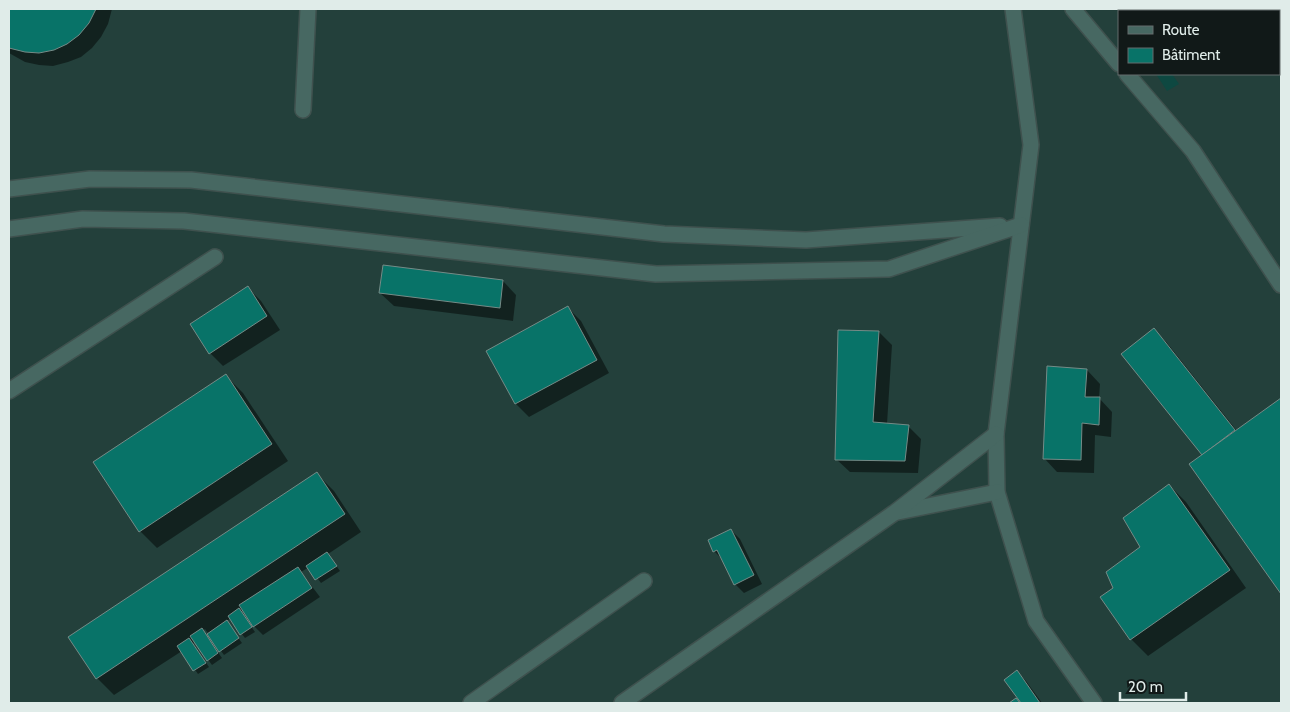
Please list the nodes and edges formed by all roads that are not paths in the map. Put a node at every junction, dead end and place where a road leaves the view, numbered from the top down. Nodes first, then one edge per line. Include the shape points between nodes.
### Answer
1 (308, 9) edge
2 (1013, 9) edge
3 (1073, 9) edge
4 (1118, 63) edge
5 (1128, 75) edge
6 (303, 110) dead end
7 (9, 189) edge
8 (1021, 225) junction
9 (9, 229) edge
10 (215, 257) dead end
11 (1281, 284) edge
12 (9, 391) edge
13 (996, 434) junction
14 (997, 492) junction
15 (894, 513) junction
16 (644, 581) dead end
17 (471, 703) edge
18 (622, 703) edge
19 (1094, 703) edge

1 - 6 lane
2 - 8 lane via 1031,145
3 - 4 lane
5 - 11 lane via 1193,152
7 - 8 lane via 90,179 191,180 664,234 806,240
8 - 9 lane via 889,269 656,274 184,220 83,220
8 - 13 lane
10 - 12 lane
13 - 14 lane
13 - 15 lane
14 - 15 lane
14 - 19 lane via 1036,621
15 - 18 lane
16 - 17 lane

